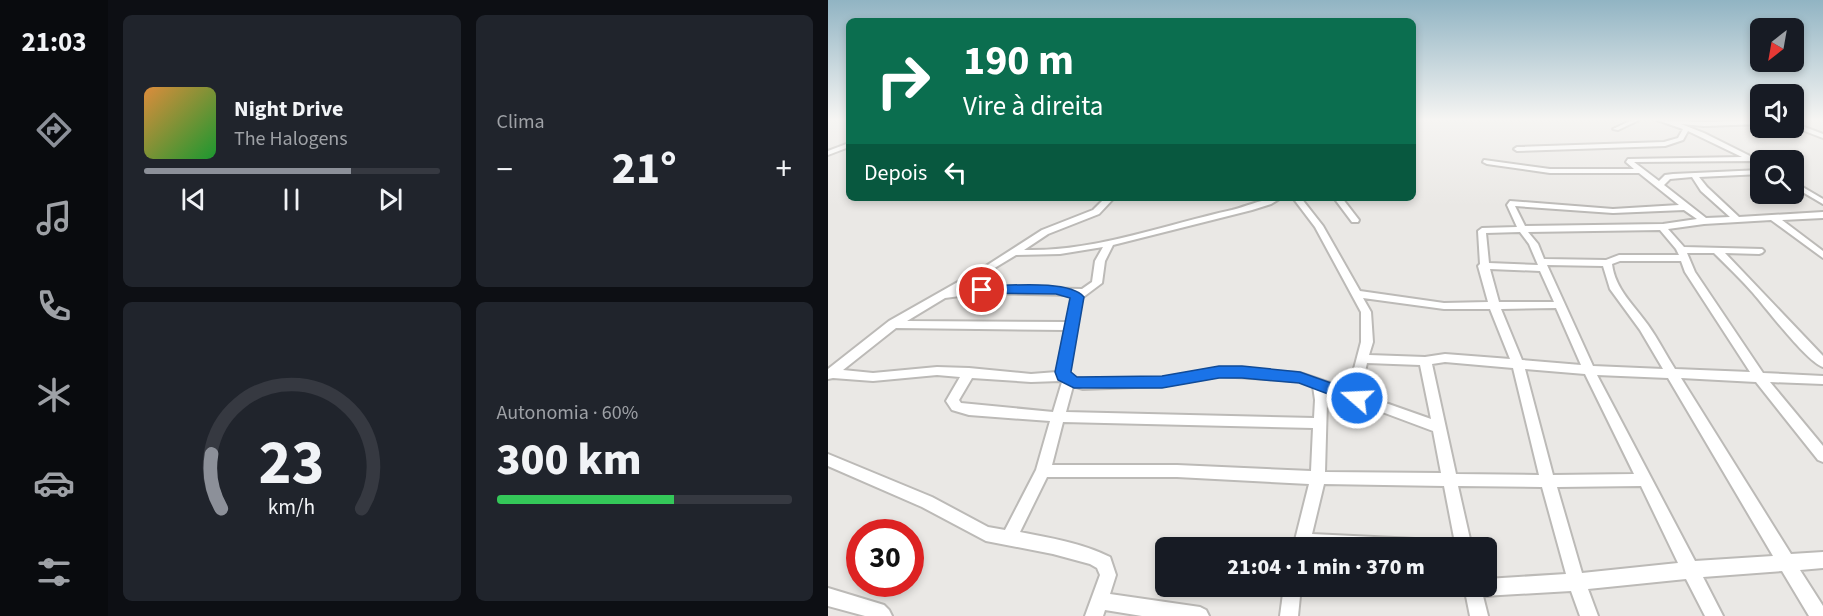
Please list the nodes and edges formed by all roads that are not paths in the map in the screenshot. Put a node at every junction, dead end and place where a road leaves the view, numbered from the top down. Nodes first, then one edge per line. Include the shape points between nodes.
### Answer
1 (840, 149) joint
2 (1517, 149) dead end
3 (1524, 149) edge
4 (1731, 149) edge
5 (846, 150) edge
6 (828, 153) edge
7 (1750, 158) edge
8 (1750, 159) edge
9 (1487, 162) dead end
10 (1641, 171) junction
11 (1750, 172) edge
12 (1694, 175) junction
13 (1658, 186) junction
14 (1804, 190) edge
15 (1107, 201) edge
16 (1269, 201) edge
17 (1300, 201) edge
18 (1340, 201) edge
19 (1823, 202) edge
20 (1686, 207) junction
21 (1823, 214) edge
22 (1774, 218) junction
23 (1354, 220) dead end
24 (1738, 220) junction
25 (1704, 221) junction
26 (1663, 227) junction
27 (1522, 229) junction
28 (1109, 244) junction
29 (1759, 251) dead end
30 (1012, 252) junction
31 (1718, 252) junction
32 (1682, 254) junction
33 (1823, 255) edge
34 (1607, 263) junction
35 (1542, 265) junction
36 (1483, 266) junction
37 (1078, 294) junction
38 (1358, 294) junction
39 (938, 297) junction
40 (1494, 305) junction
41 (1560, 305) junction
42 (893, 324) junction
43 (1071, 326) junction
44 (1362, 359) junction
45 (1425, 361) junction
46 (1823, 363) edge
47 (1518, 364) junction
48 (1589, 370) junction
49 (969, 372) junction
50 (1670, 373) junction
51 (829, 374) edge
52 (1759, 377) junction
53 (1066, 378) junction
54 (1823, 380) edge
55 (1319, 385) junction
56 (1357, 398) junction
57 (1058, 417) junction
58 (1319, 423) junction
59 (1438, 427) junction
60 (1823, 456) edge
61 (828, 460) edge
62 (1043, 471) junction
63 (1318, 478) junction
64 (1449, 479) junction
65 (1645, 480) junction
66 (1546, 481) junction
67 (1304, 537) edge
68 (1462, 537) edge
69 (1009, 538) junction
70 (1823, 560) edge
71 (1786, 564) junction
72 (1690, 570) junction
73 (1576, 582) junction
74 (1497, 586) edge
75 (828, 597) edge
76 (1292, 597) edge
77 (1475, 597) edge
78 (1097, 609) edge
79 (883, 616) edge
80 (1200, 616) edge
81 (1289, 616) edge
82 (1479, 616) edge
83 (1589, 616) edge
84 (1713, 616) edge
85 (1819, 616) edge

1 - 5 street
1 - 6 street
2 - 3 street
4 - 7 street
8 - 10 street via 1630,160
9 - 10 street via 1550,171
10 - 13 street
11 - 12 street
12 - 13 street via 1668,177
12 - 24 street
13 - 20 street
14 - 19 street
15 - 30 street via 1096,212 1053,228
16 - 28 street
17 - 38 street
18 - 23 street
20 - 25 street
20 - 27 street via 1613,211 1513,203
21 - 22 street
22 - 24 street
22 - 33 street
24 - 25 street
25 - 26 street
26 - 27 street
26 - 32 street
27 - 35 street
27 - 36 street via 1482,231
28 - 30 street via 1049,254
28 - 37 street via 1101,255 1097,283
29 - 31 street
30 - 39 street
31 - 32 street
31 - 46 street
32 - 34 street via 1619,258
32 - 52 street
34 - 35 street
34 - 50 street via 1614,286
35 - 36 street
35 - 41 street
36 - 40 street
37 - 39 street via 982,290
37 - 43 street
38 - 40 street via 1444,306
38 - 44 street via 1368,327
39 - 42 street
40 - 41 street
40 - 47 street
41 - 48 street
42 - 43 street
42 - 51 street
43 - 53 street
44 - 45 street
44 - 56 street
45 - 47 street via 1445,358
45 - 59 street
47 - 48 street
47 - 66 street
48 - 50 street
48 - 65 street
49 - 51 street via 873,377
49 - 53 street
49 - 57 street via 952,401 957,407
50 - 52 street
50 - 71 street
52 - 54 street
52 - 60 street
53 - 55 street via 1083,384 1162,382 1242,372 1300,377
53 - 57 street
55 - 56 street
55 - 58 street
56 - 59 street
57 - 58 street
57 - 62 street
58 - 63 street
59 - 64 street
61 - 69 street via 927,502 986,534
62 - 63 street via 1177,471
62 - 69 street
63 - 64 street
63 - 67 street
64 - 66 street
64 - 68 street
65 - 66 street
65 - 72 street
66 - 73 street
69 - 78 street via 1072,550 1104,563 1108,575
70 - 71 street
71 - 72 street
71 - 85 street
72 - 73 street
72 - 84 street
73 - 74 street
73 - 83 street
75 - 79 street via 878,611
76 - 81 street
77 - 82 street
78 - 80 street

